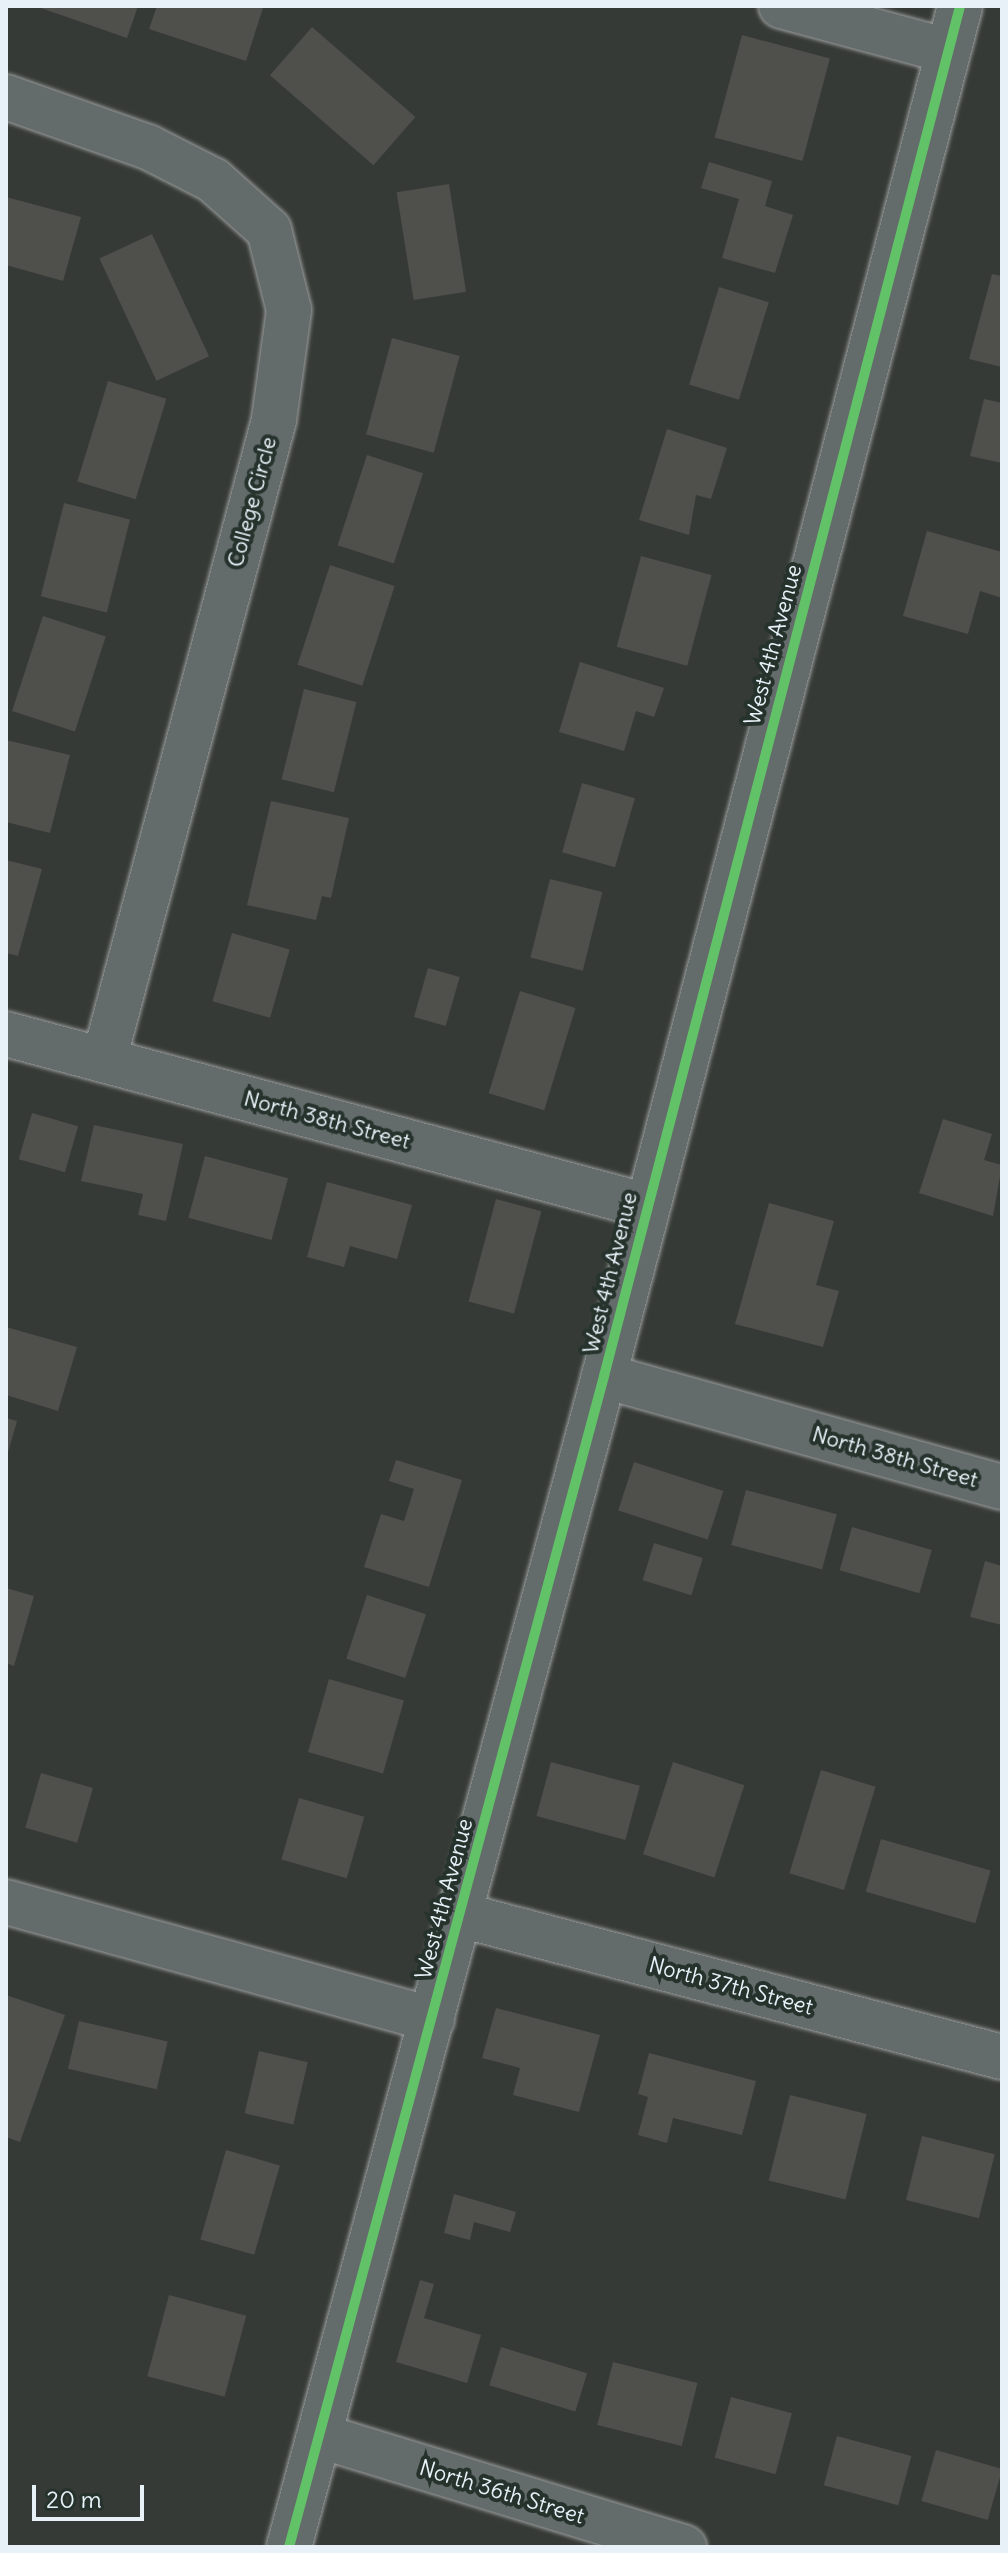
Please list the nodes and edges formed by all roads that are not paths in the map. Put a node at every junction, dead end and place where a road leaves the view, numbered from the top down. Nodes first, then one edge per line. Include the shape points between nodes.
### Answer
1 (781, 6) edge
2 (960, 6) edge
3 (948, 51) junction
4 (6, 97) edge
5 (6, 1034) edge
6 (104, 1060) junction
7 (647, 1206) junction
8 (604, 1376) junction
9 (1002, 1487) edge
10 (6, 1902) edge
11 (461, 1915) junction
12 (432, 2019) junction
13 (1002, 2057) edge
14 (320, 2436) junction
15 (289, 2547) edge
16 (684, 2547) edge

1 - 3 street
2 - 3 street, West 4th Avenue
3 - 7 street, West 4th Avenue
4 - 6 street, College Circle via 148,147 213,180 247,205 269,230 289,310 274,420
5 - 6 street, North 38th Street
6 - 7 street, North 38th Street
7 - 8 street, West 4th Avenue
8 - 9 street, North 38th Street
8 - 11 street, West 4th Avenue
10 - 12 street
11 - 12 street, West 4th Avenue
11 - 13 street, North 37th Street
12 - 14 street, West 4th Avenue
14 - 15 street, West 4th Avenue
14 - 16 street, North 36th Street

